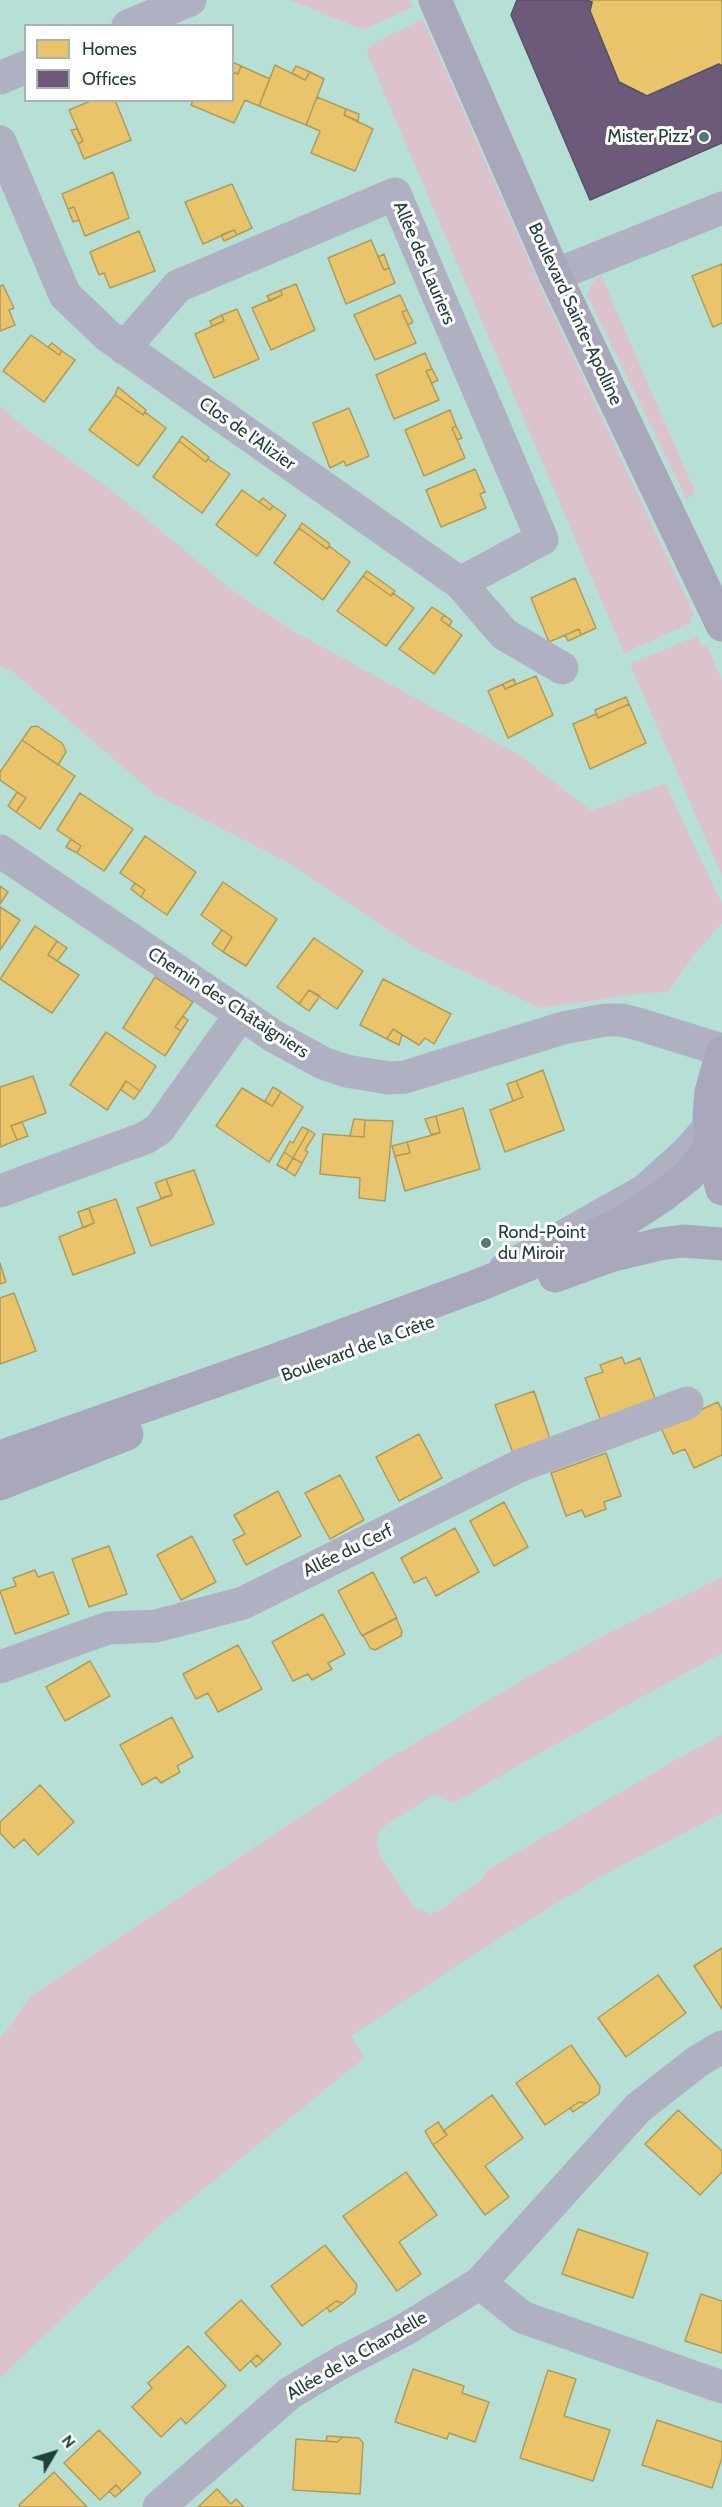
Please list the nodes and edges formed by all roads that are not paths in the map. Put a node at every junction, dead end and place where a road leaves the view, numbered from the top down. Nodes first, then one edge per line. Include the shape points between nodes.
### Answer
1 (190, 0) edge
2 (435, 0) edge
3 (133, 24) edge
4 (24, 68) edge
5 (0, 78) edge
6 (0, 142) edge
7 (722, 208) edge
8 (555, 275) junction
9 (124, 348) junction
10 (460, 583) junction
11 (722, 625) edge
12 (562, 668) dead end
13 (0, 851) edge
14 (241, 1014) junction
15 (722, 1052) edge
16 (710, 1131) junction
17 (722, 1189) edge
18 (0, 1191) edge
19 (722, 1244) edge
20 (687, 1403) dead end
21 (0, 1457) edge
22 (0, 1484) edge
23 (0, 1667) edge
24 (722, 2047) edge
25 (480, 2283) junction
26 (722, 2387) edge
27 (159, 2507) edge

1 - 3 street
2 - 8 main road, Boulevard Sainte-Apolline
4 - 5 street
6 - 9 street, Clos de l'Alizier via 65,295
7 - 8 street
8 - 11 main road, Boulevard Sainte-Apolline
9 - 10 street, Clos de l'Alizier
9 - 10 street, Allée des Lauriers via 178,286 394,194 542,539
10 - 12 street, Clos de l'Alizier via 504,634
13 - 14 street, Chemin des Châtaigniers
14 - 15 street, Chemin des Châtaigniers via 323,1063 389,1078 428,1071 563,1028 606,1020 638,1024
14 - 18 street via 159,1129 145,1138
15 - 16 main road via 711,1092
16 - 17 main road
16 - 21 main road, Boulevard de la Crête via 698,1165 681,1181 621,1223 566,1250
19 - 22 main road, Boulevard de la Crête via 684,1241 610,1256
20 - 23 street, Allée du Cerf via 519,1466 243,1603 156,1626 108,1628
24 - 25 street, Allée de la Chandelle via 638,2108
25 - 26 street via 522,2317
25 - 27 street, Allée de la Chandelle via 290,2393

